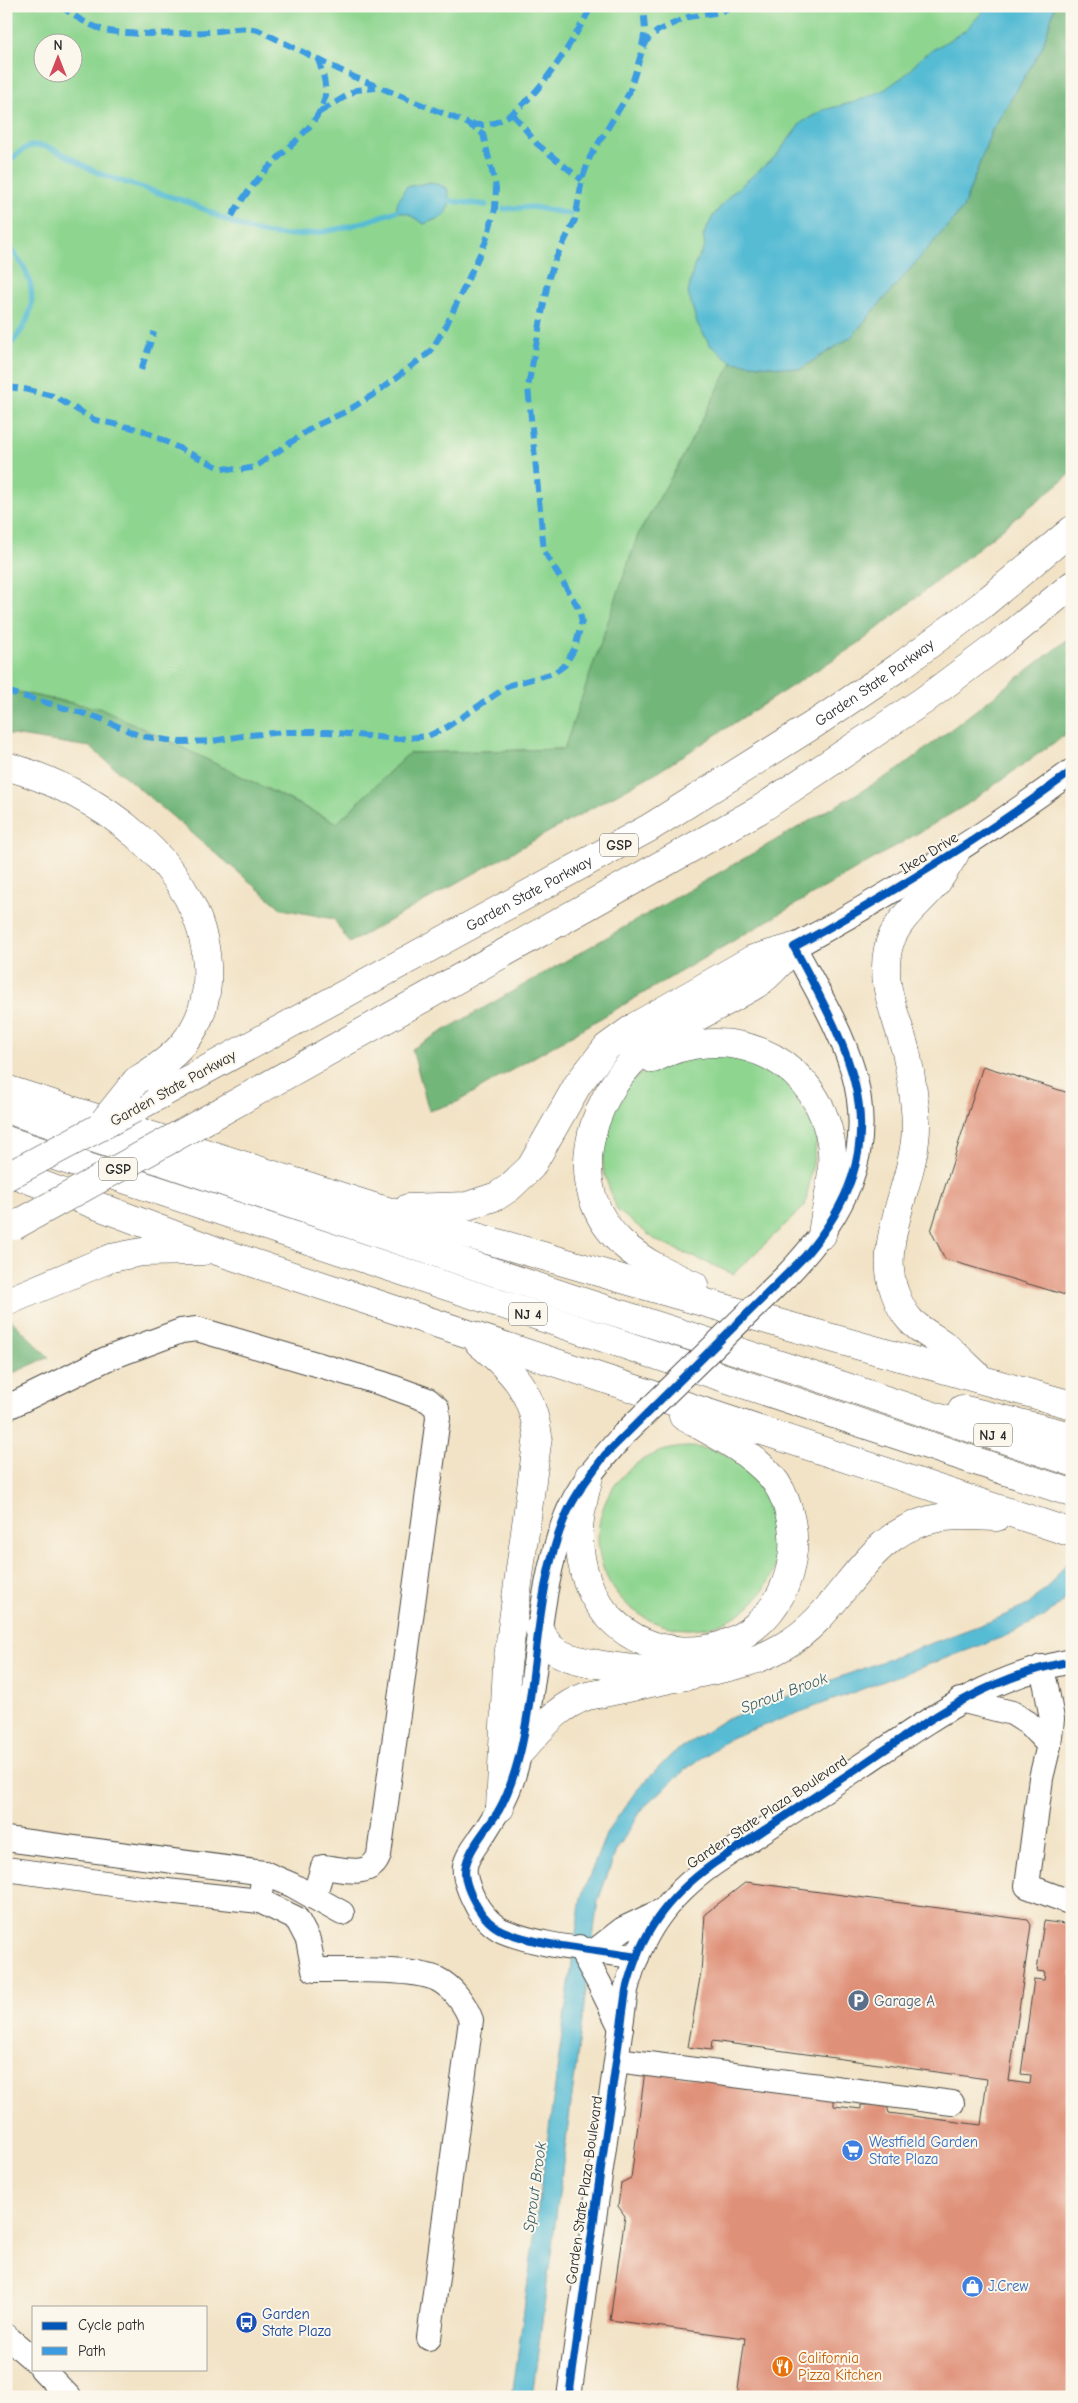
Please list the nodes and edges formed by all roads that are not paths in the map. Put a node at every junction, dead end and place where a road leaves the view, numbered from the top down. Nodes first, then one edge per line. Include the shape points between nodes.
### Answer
1 (1072, 530) edge
2 (1072, 585) edge
3 (6, 766) edge
4 (1072, 771) edge
5 (955, 854) junction
6 (794, 947) junction
7 (616, 1082) junction
8 (6, 1088) edge
9 (6, 1109) edge
10 (98, 1129) junction
11 (6, 1140) edge
12 (6, 1171) edge
13 (6, 1177) edge
14 (377, 1208) junction
15 (10, 1228) edge
16 (822, 1235) junction
17 (217, 1251) junction
18 (6, 1302) edge
19 (780, 1324) junction
20 (468, 1335) junction
21 (980, 1378) junction
22 (632, 1387) junction
23 (1072, 1404) edge
24 (6, 1408) edge
25 (914, 1409) junction
26 (1072, 1436) edge
27 (1072, 1462) edge
28 (589, 1476) junction
29 (1061, 1489) edge
30 (1033, 1520) junction
31 (1072, 1533) edge
32 (539, 1629) junction
33 (1072, 1661) edge
34 (1040, 1667) junction
35 (691, 1675) junction
36 (960, 1700) junction
37 (1049, 1745) junction
38 (520, 1752) junction
39 (500, 1808) junction
40 (6, 1839) edge
41 (6, 1869) edge
42 (264, 1874) junction
43 (314, 1897) junction
44 (260, 1901) junction
45 (1072, 1903) edge
46 (661, 1911) junction
47 (342, 1913) dead end
48 (587, 1948) junction
49 (637, 1957) junction
50 (621, 2028) junction
51 (617, 2060) junction
52 (952, 2102) dead end
53 (6, 2336) edge
54 (429, 2338) dead end
55 (32, 2358) edge
56 (43, 2370) edge
57 (69, 2397) edge
58 (570, 2397) edge

1 - 10 highway, Garden State Parkway / GSP, bridge via 982,605 899,667 649,828
2 - 15 highway, GSP, bridge via 924,701 759,810
3 - 10 highway, bridge via 36,776 86,800 131,831 180,882 198,918 204,939 208,976 200,1015 192,1032 171,1056 136,1081
4 - 5 street, Ikea Drive
5 - 6 street, Ikea Drive
5 - 21 highway via 936,883 896,926 885,964 887,988 911,1076 916,1124 911,1168 891,1238 889,1264 894,1292 908,1319 919,1330 943,1344
6 - 7 highway via 762,980 651,1046
6 - 14 highway via 752,959 653,1016 607,1047 578,1084 531,1167 497,1196 451,1208
6 - 16 street via 842,1041 853,1071 859,1105 859,1139 854,1171 838,1210
7 - 16 highway via 656,1058 702,1043 737,1044 785,1065 818,1102 830,1134 832,1170
7 - 19 highway via 606,1096 591,1131 588,1165 594,1197 610,1228 634,1253 660,1270
8 - 14 highway
9 - 25 highway, NJ 4 via 567,1297
10 - 13 highway, Garden State Parkway / GSP, bridge
11 - 29 highway, NJ 4
12 - 17 highway
14 - 19 highway
16 - 28 street, bridge via 786,1276 624,1434
17 - 18 highway via 142,1252 111,1258
17 - 20 highway
19 - 21 highway
20 - 22 highway
20 - 39 highway via 510,1371 526,1392 535,1415 538,1436 507,1665
21 - 23 highway
22 - 28 highway via 736,1447 771,1477 792,1520 793,1545 789,1572 772,1607 760,1621 730,1642 692,1650 654,1646 620,1629 596,1601 581,1555 580,1520
22 - 30 highway
24 - 43 street via 106,1359 181,1331 197,1329 384,1384 428,1400 437,1408 380,1855 375,1865 366,1870 323,1867
25 - 26 highway via 966,1409
25 - 27 highway, NJ 4
28 - 32 street via 559,1534
30 - 31 highway
30 - 35 highway via 961,1516 929,1520 901,1530 873,1552 811,1628 758,1660
32 - 35 highway via 551,1648 565,1656
32 - 38 street
33 - 34 street, Garden State Plaza Boulevard
34 - 36 street, Garden State Plaza Boulevard
34 - 37 street via 1052,1719
35 - 38 highway via 570,1702
36 - 37 street via 1012,1714 1028,1723
36 - 46 street, Garden State Plaza Boulevard via 713,1864 687,1884
37 - 45 street via 1041,1778 1027,1886
38 - 39 street
39 - 48 street via 465,1866 472,1895 487,1919 501,1930
40 - 42 street
41 - 44 street
42 - 43 street
42 - 44 street
43 - 47 street
44 - 54 street via 297,1919 308,1940 314,1970 424,1975 450,1987 467,2008 470,2030
46 - 48 street
46 - 49 street, Garden State Plaza Boulevard
48 - 49 street
48 - 50 street via 594,1974
49 - 50 street, Garden State Plaza Boulevard via 626,1990
50 - 51 street, Garden State Plaza Boulevard
51 - 52 street
51 - 58 street, Garden State Plaza Boulevard
53 - 55 street
56 - 57 street

